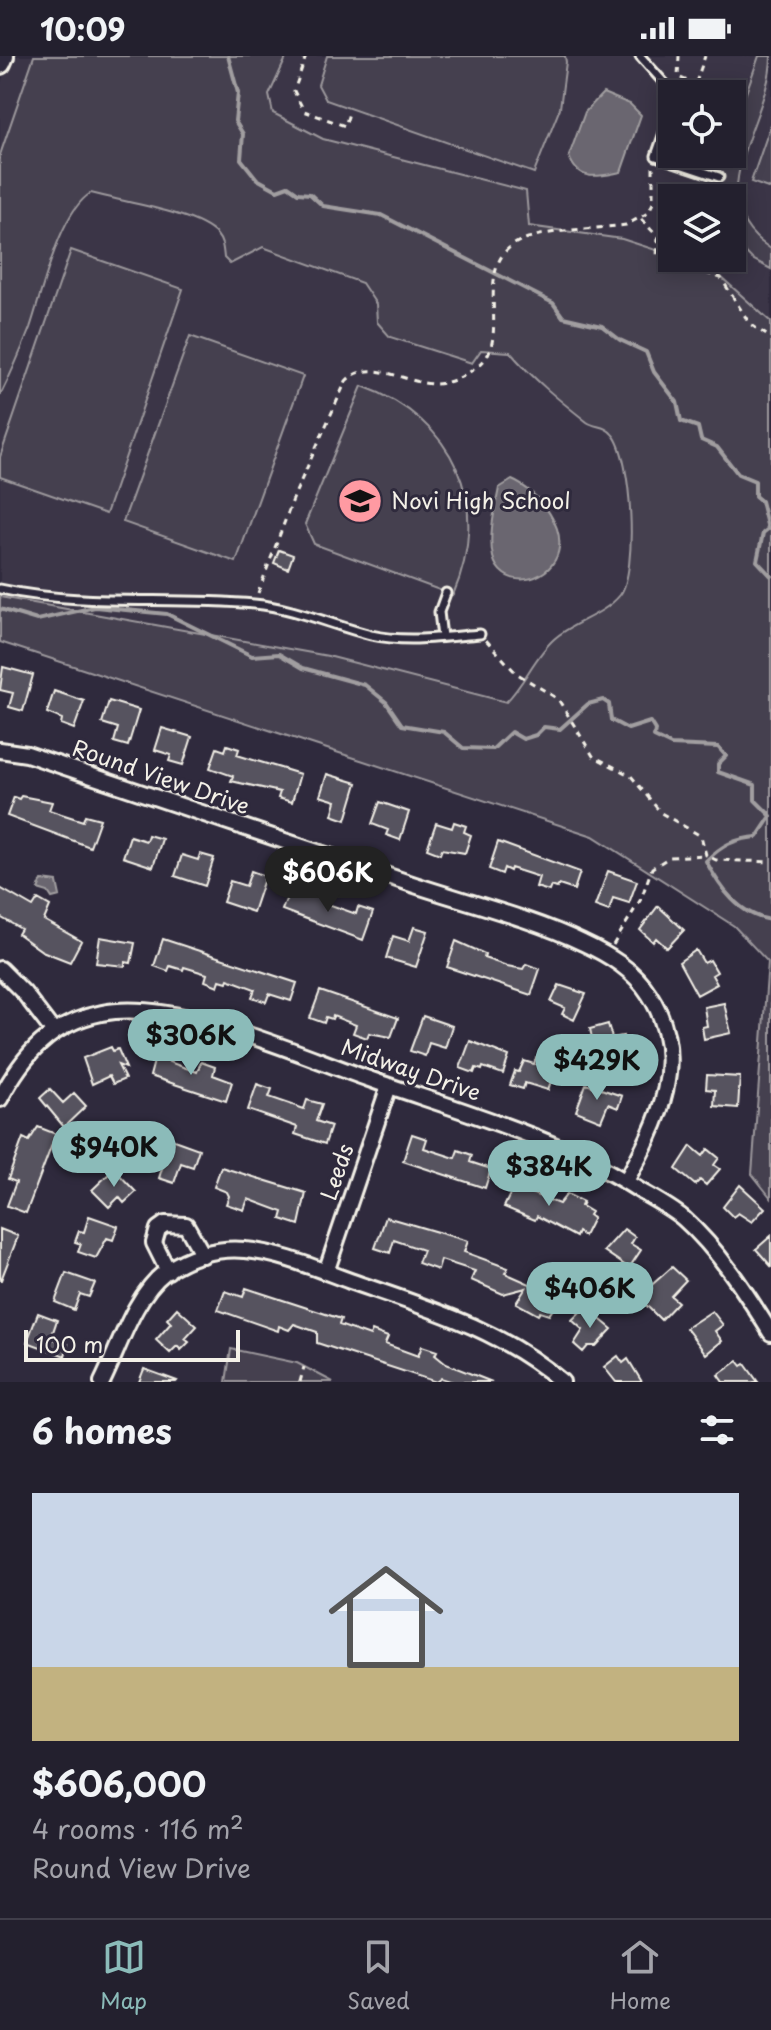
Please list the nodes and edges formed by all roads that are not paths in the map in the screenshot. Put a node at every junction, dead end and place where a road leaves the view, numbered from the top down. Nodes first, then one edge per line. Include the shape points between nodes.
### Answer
1 (3, 56) edge
2 (640, 56) edge
3 (0, 63) edge
4 (661, 80) edge
5 (692, 168) edge
6 (719, 177) dead end
7 (0, 589) edge
8 (446, 593) dead end
9 (480, 634) road end
10 (442, 637) junction
11 (0, 750) edge
12 (0, 969) edge
13 (53, 1031) junction
14 (389, 1086) junction
15 (0, 1099) edge
16 (626, 1181) junction
17 (203, 1255) junction
18 (168, 1271) junction
19 (326, 1272) junction
20 (771, 1333) edge
21 (102, 1382) edge
22 (562, 1382) edge

1 - 3 street
2 - 4 lane
5 - 6 lane
7 - 10 lane via 51,597 253,604 294,609 373,635
8 - 10 lane via 439,612
9 - 10 lane
11 - 16 street, Round View Drive via 27,754 580,941 607,955 650,995 662,1021 668,1057 665,1103
12 - 13 street
13 - 14 street, Midway Drive via 101,1013 155,1011
13 - 15 street, Midway Drive via 30,1050
14 - 16 street, Midway Drive via 518,1129
14 - 19 street, Leeds
16 - 20 street, Midway Drive via 683,1218 737,1279
17 - 18 street
17 - 18 street via 186,1225 165,1224 154,1243
17 - 19 street via 246,1250
18 - 21 street via 145,1294
19 - 22 street via 477,1326 533,1358

